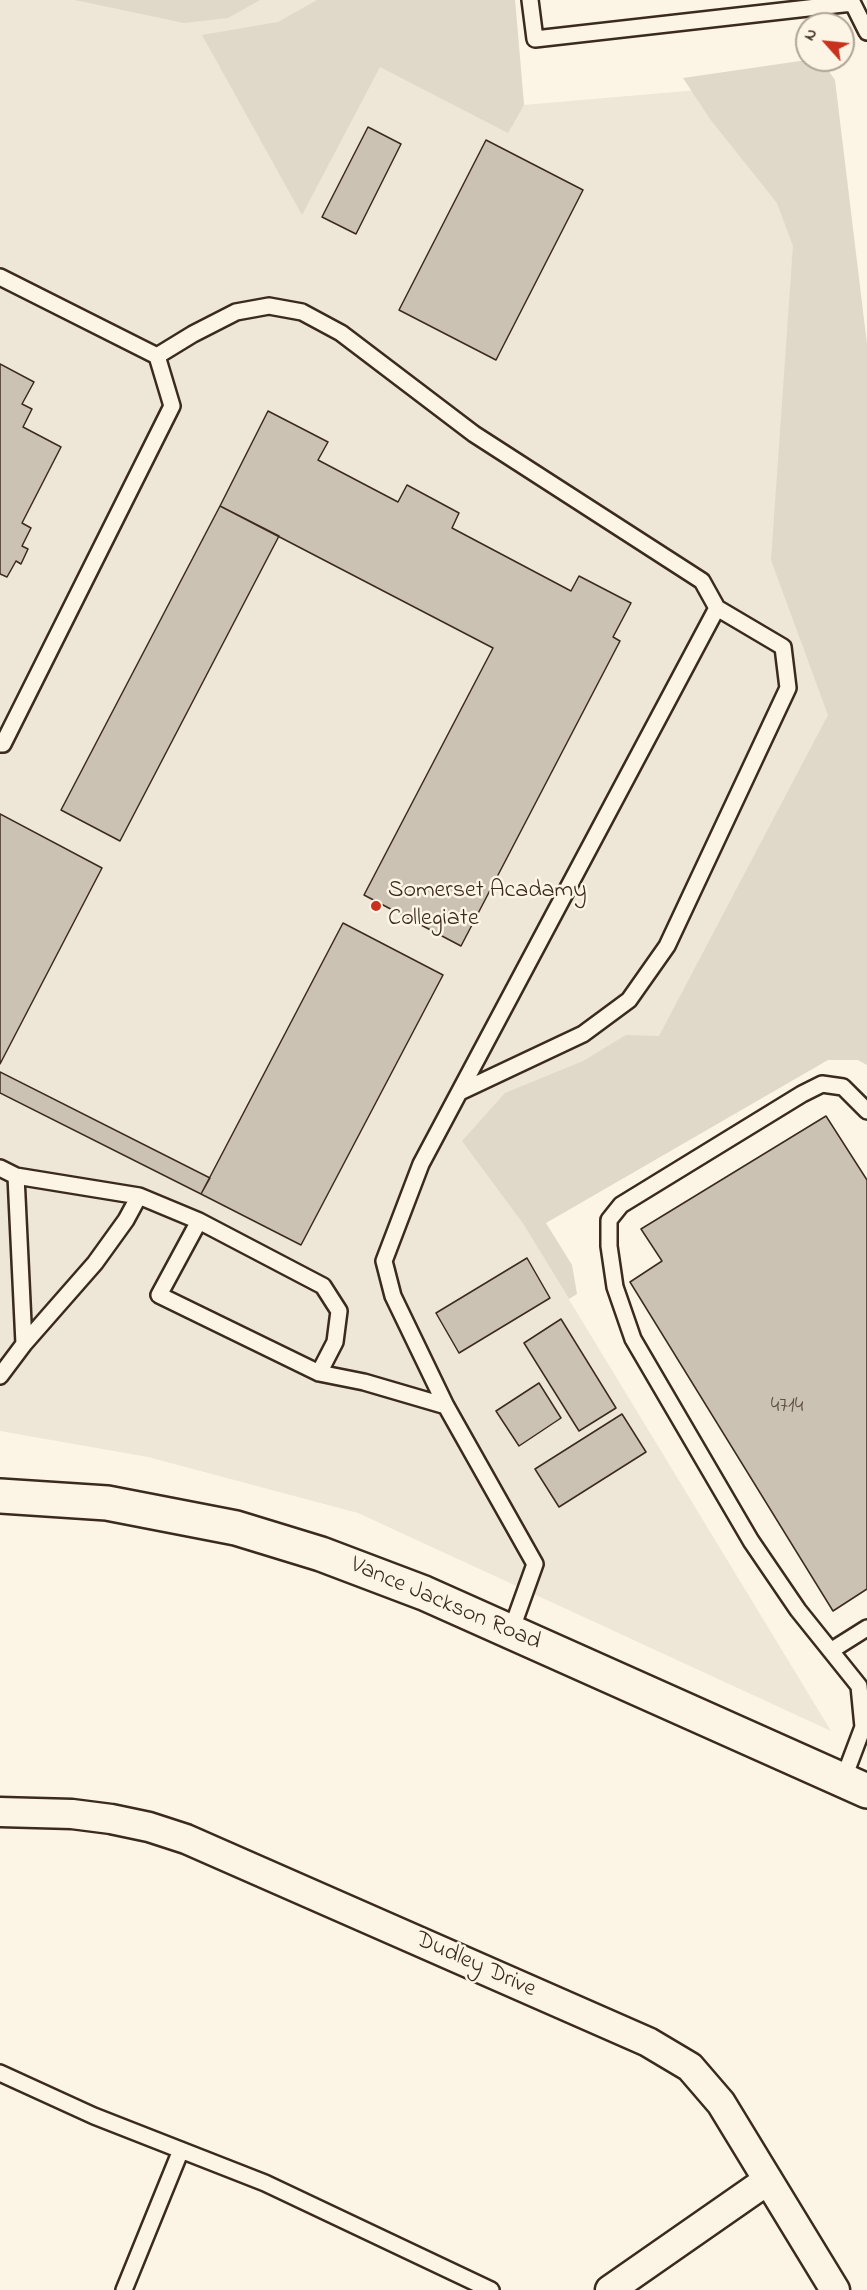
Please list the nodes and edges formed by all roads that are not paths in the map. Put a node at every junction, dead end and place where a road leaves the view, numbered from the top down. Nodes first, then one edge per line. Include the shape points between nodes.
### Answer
1 (530, 0) edge
2 (852, 1) edge
3 (867, 32) edge
4 (0, 277) edge
5 (157, 356) junction
6 (717, 608) junction
7 (2, 744) edge
8 (460, 1092) junction
9 (867, 1112) edge
10 (0, 1168) edge
11 (16, 1176) junction
12 (139, 1196) junction
13 (199, 1221) junction
14 (24, 1344) junction
15 (319, 1373) junction
16 (0, 1376) edge
17 (446, 1406) junction
18 (0, 1496) edge
19 (867, 1628) edge
20 (511, 1631) junction
21 (832, 1650) junction
22 (855, 1786) edge
23 (0, 1812) edge
24 (0, 2073) edge
25 (181, 2150) junction
26 (768, 2180) junction
27 (124, 2290) edge
28 (491, 2290) edge
29 (610, 2290) edge
30 (835, 2290) edge

1 - 2 lane via 536,39
2 - 3 lane
4 - 5 lane
5 - 6 lane via 236,312 269,306 302,312 341,333 474,434 702,581
5 - 7 lane via 172,406
6 - 8 lane
6 - 8 lane via 783,647 788,688 667,946 629,1000 583,1034
8 - 17 lane via 421,1164 384,1261 393,1296
9 - 21 lane via 843,1086 822,1084 621,1205 609,1220 615,1287 633,1339 751,1541 798,1610
10 - 11 lane
11 - 12 lane
11 - 14 lane
12 - 13 lane
12 - 14 lane via 95,1263
13 - 15 lane via 323,1286 339,1311 335,1342
13 - 15 lane via 159,1295
14 - 16 lane
15 - 17 lane
17 - 20 lane via 535,1564
18 - 20 main road, Vance Jackson Road via 107,1503 236,1528 321,1554
19 - 21 lane
20 - 22 main road, Vance Jackson Road
21 - 22 lane via 860,1686 863,1726
23 - 26 street, Dudley Drive via 111,1819 186,1839 648,2042 690,2067 703,2081
24 - 25 lane
25 - 27 lane
25 - 28 lane via 265,2183
26 - 29 street
26 - 30 street, Dudley Drive

